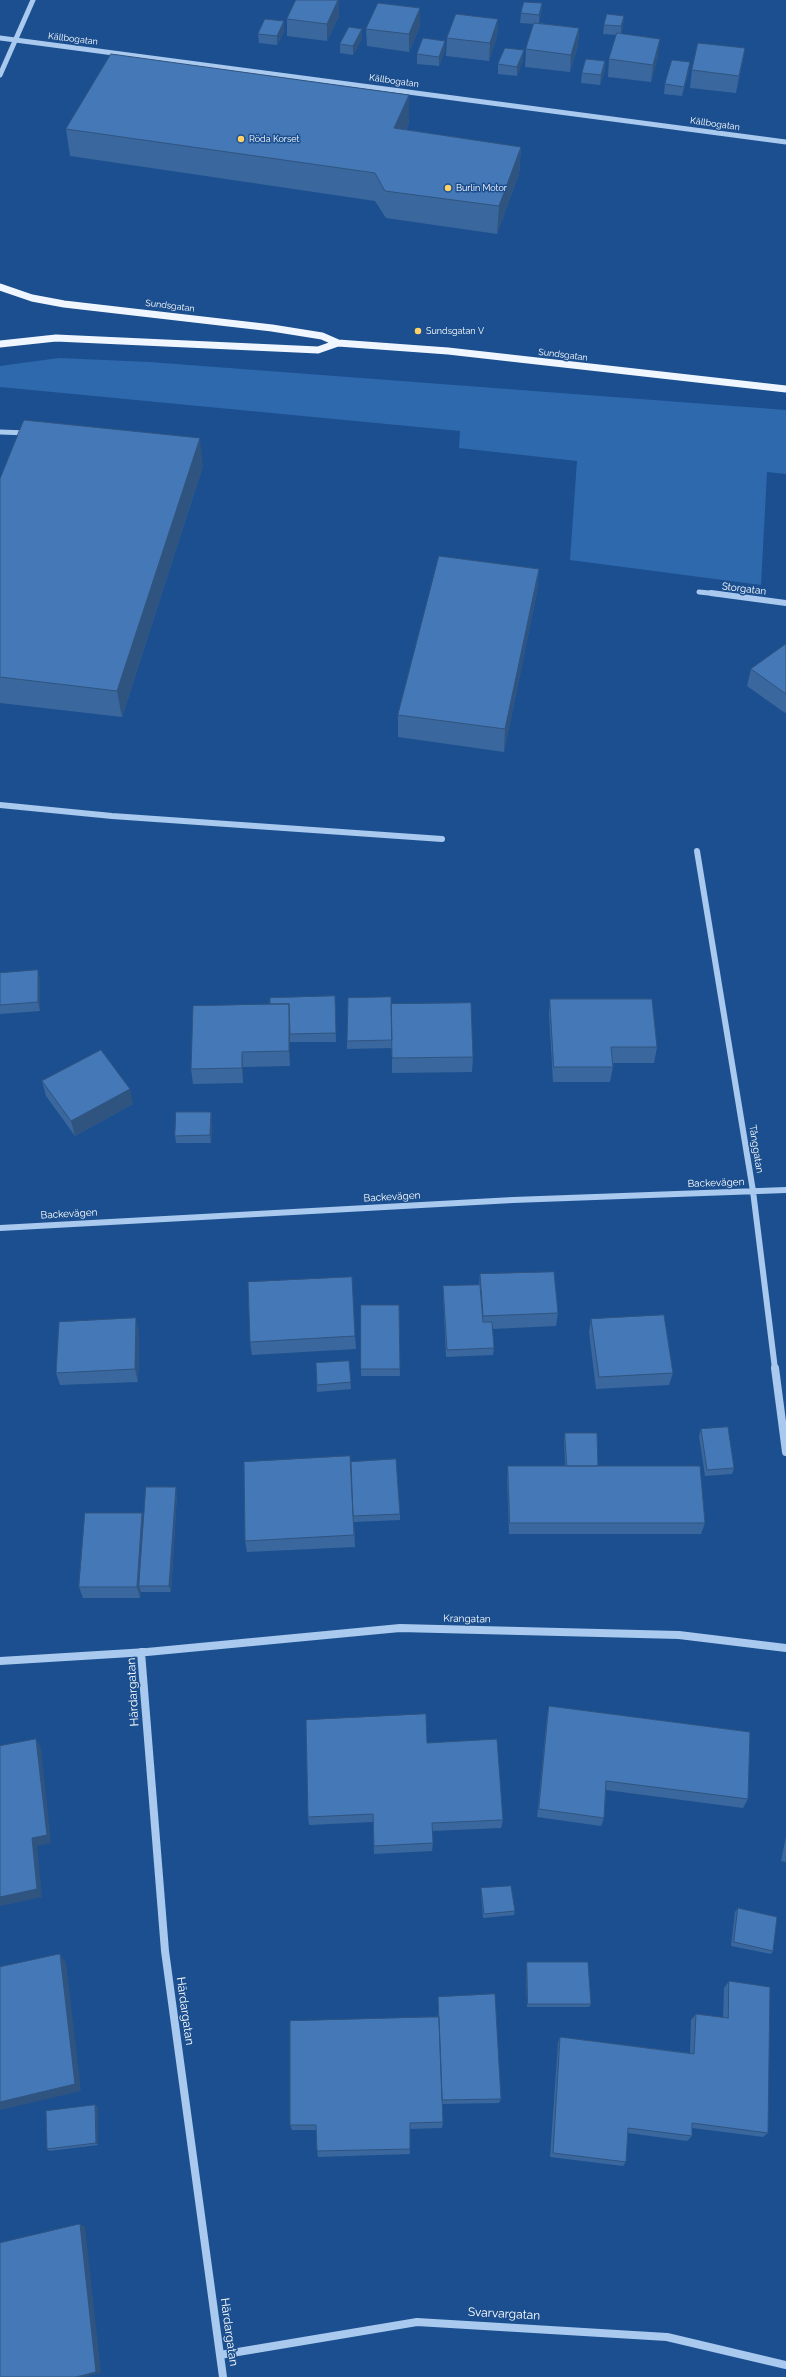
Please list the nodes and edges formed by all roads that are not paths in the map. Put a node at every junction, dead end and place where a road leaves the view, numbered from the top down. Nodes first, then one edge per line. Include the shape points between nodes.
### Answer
1 (33, 0) edge
2 (0, 38) edge
3 (16, 40) junction
4 (0, 75) edge
5 (786, 142) edge
6 (0, 287) edge
7 (0, 344) edge
8 (338, 344) junction
9 (786, 390) edge
10 (0, 432) edge
11 (38, 434) edge
12 (699, 592) dead end
13 (786, 603) edge
14 (0, 805) edge
15 (442, 839) dead end
16 (697, 851) dead end
17 (786, 1190) edge
18 (753, 1191) junction
19 (0, 1228) edge
20 (786, 1452) edge
21 (786, 1648) edge
22 (147, 1652) junction
23 (0, 1661) edge
24 (220, 2355) junction
25 (786, 2365) edge
26 (223, 2377) edge

1 - 3 street
2 - 3 street, Källbogatan
3 - 4 street
3 - 5 street, Källbogatan
6 - 8 main road, Sundsgatan via 32,298 64,304 272,328 322,336
7 - 8 main road, Sundsgatan via 56,338 318,350
8 - 9 main road, Sundsgatan via 448,351
10 - 11 street
12 - 13 street, Storgatan
14 - 15 street via 128,817
16 - 18 street, Tånggatan
17 - 18 street, Backevägen
18 - 19 street, Backevägen via 514,1200
18 - 20 street, Tånggatan
21 - 22 street, Krangatan via 679,1635 400,1628
22 - 23 street, Krangatan
22 - 24 street, Härdargatan via 141,1652 165,1951
24 - 25 street, Svarvargatan via 417,2322 667,2337
24 - 26 street, Härdargatan

